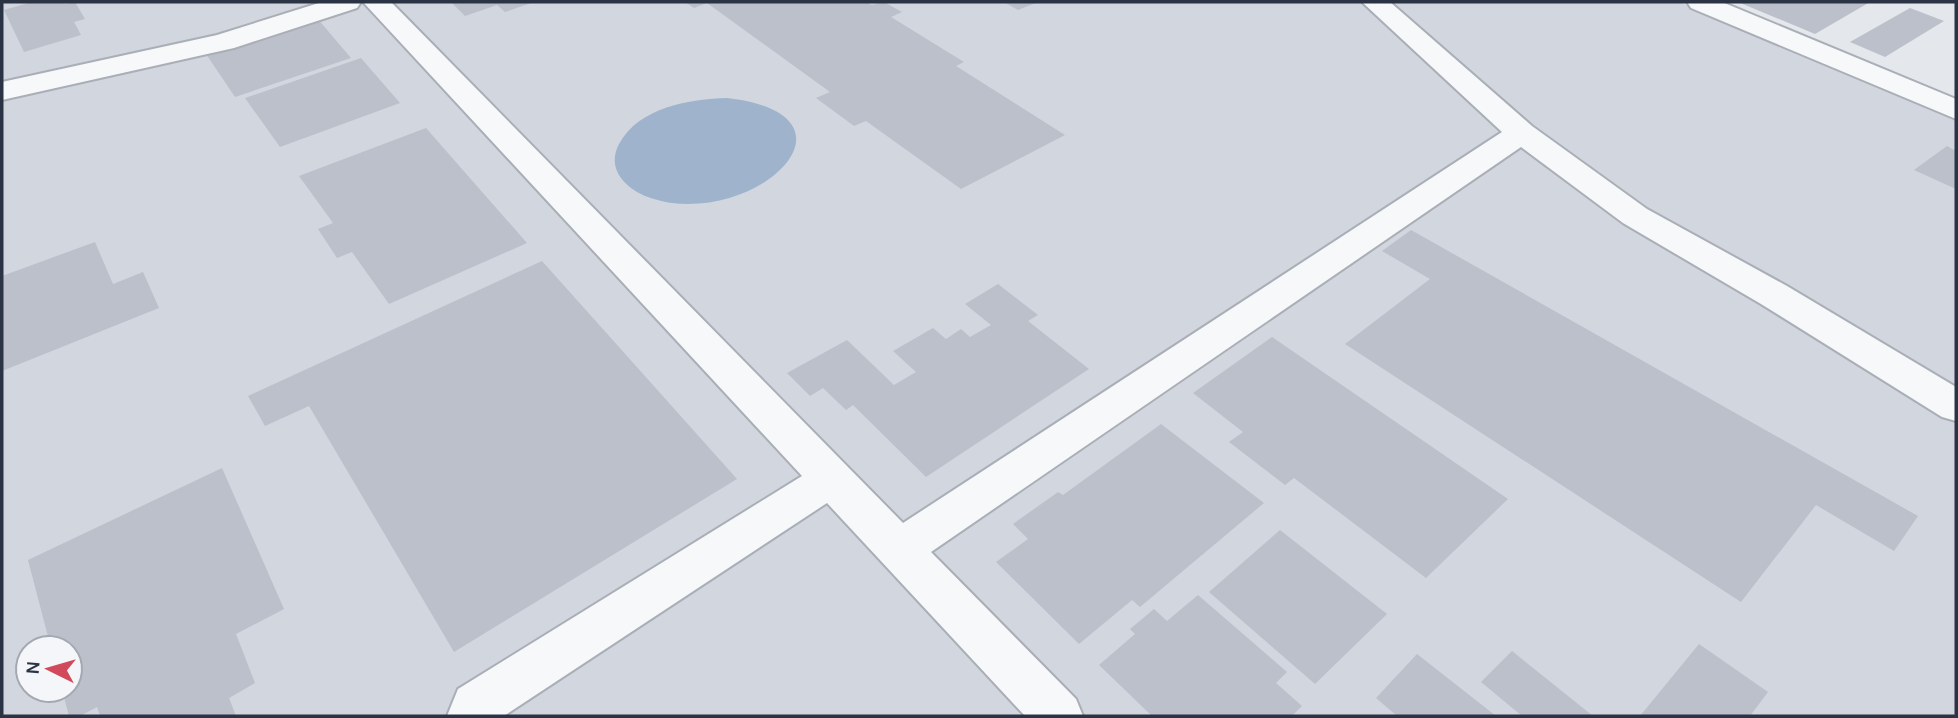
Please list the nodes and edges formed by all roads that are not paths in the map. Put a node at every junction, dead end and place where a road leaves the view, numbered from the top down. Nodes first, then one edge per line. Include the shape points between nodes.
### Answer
1 (348, 2) edge
2 (376, 2) edge
3 (1375, 2) edge
4 (1700, 2) edge
5 (2, 91) edge
6 (1956, 110) edge
7 (1521, 132) junction
8 (1956, 406) edge
9 (831, 479) junction
10 (899, 550) junction
11 (472, 716) edge
12 (1058, 716) edge

1 - 5 street via 224,42
2 - 9 street
3 - 7 street
4 - 6 street
7 - 8 street via 1635,216
7 - 10 street
9 - 10 street
9 - 11 street via 476,706
10 - 12 street

